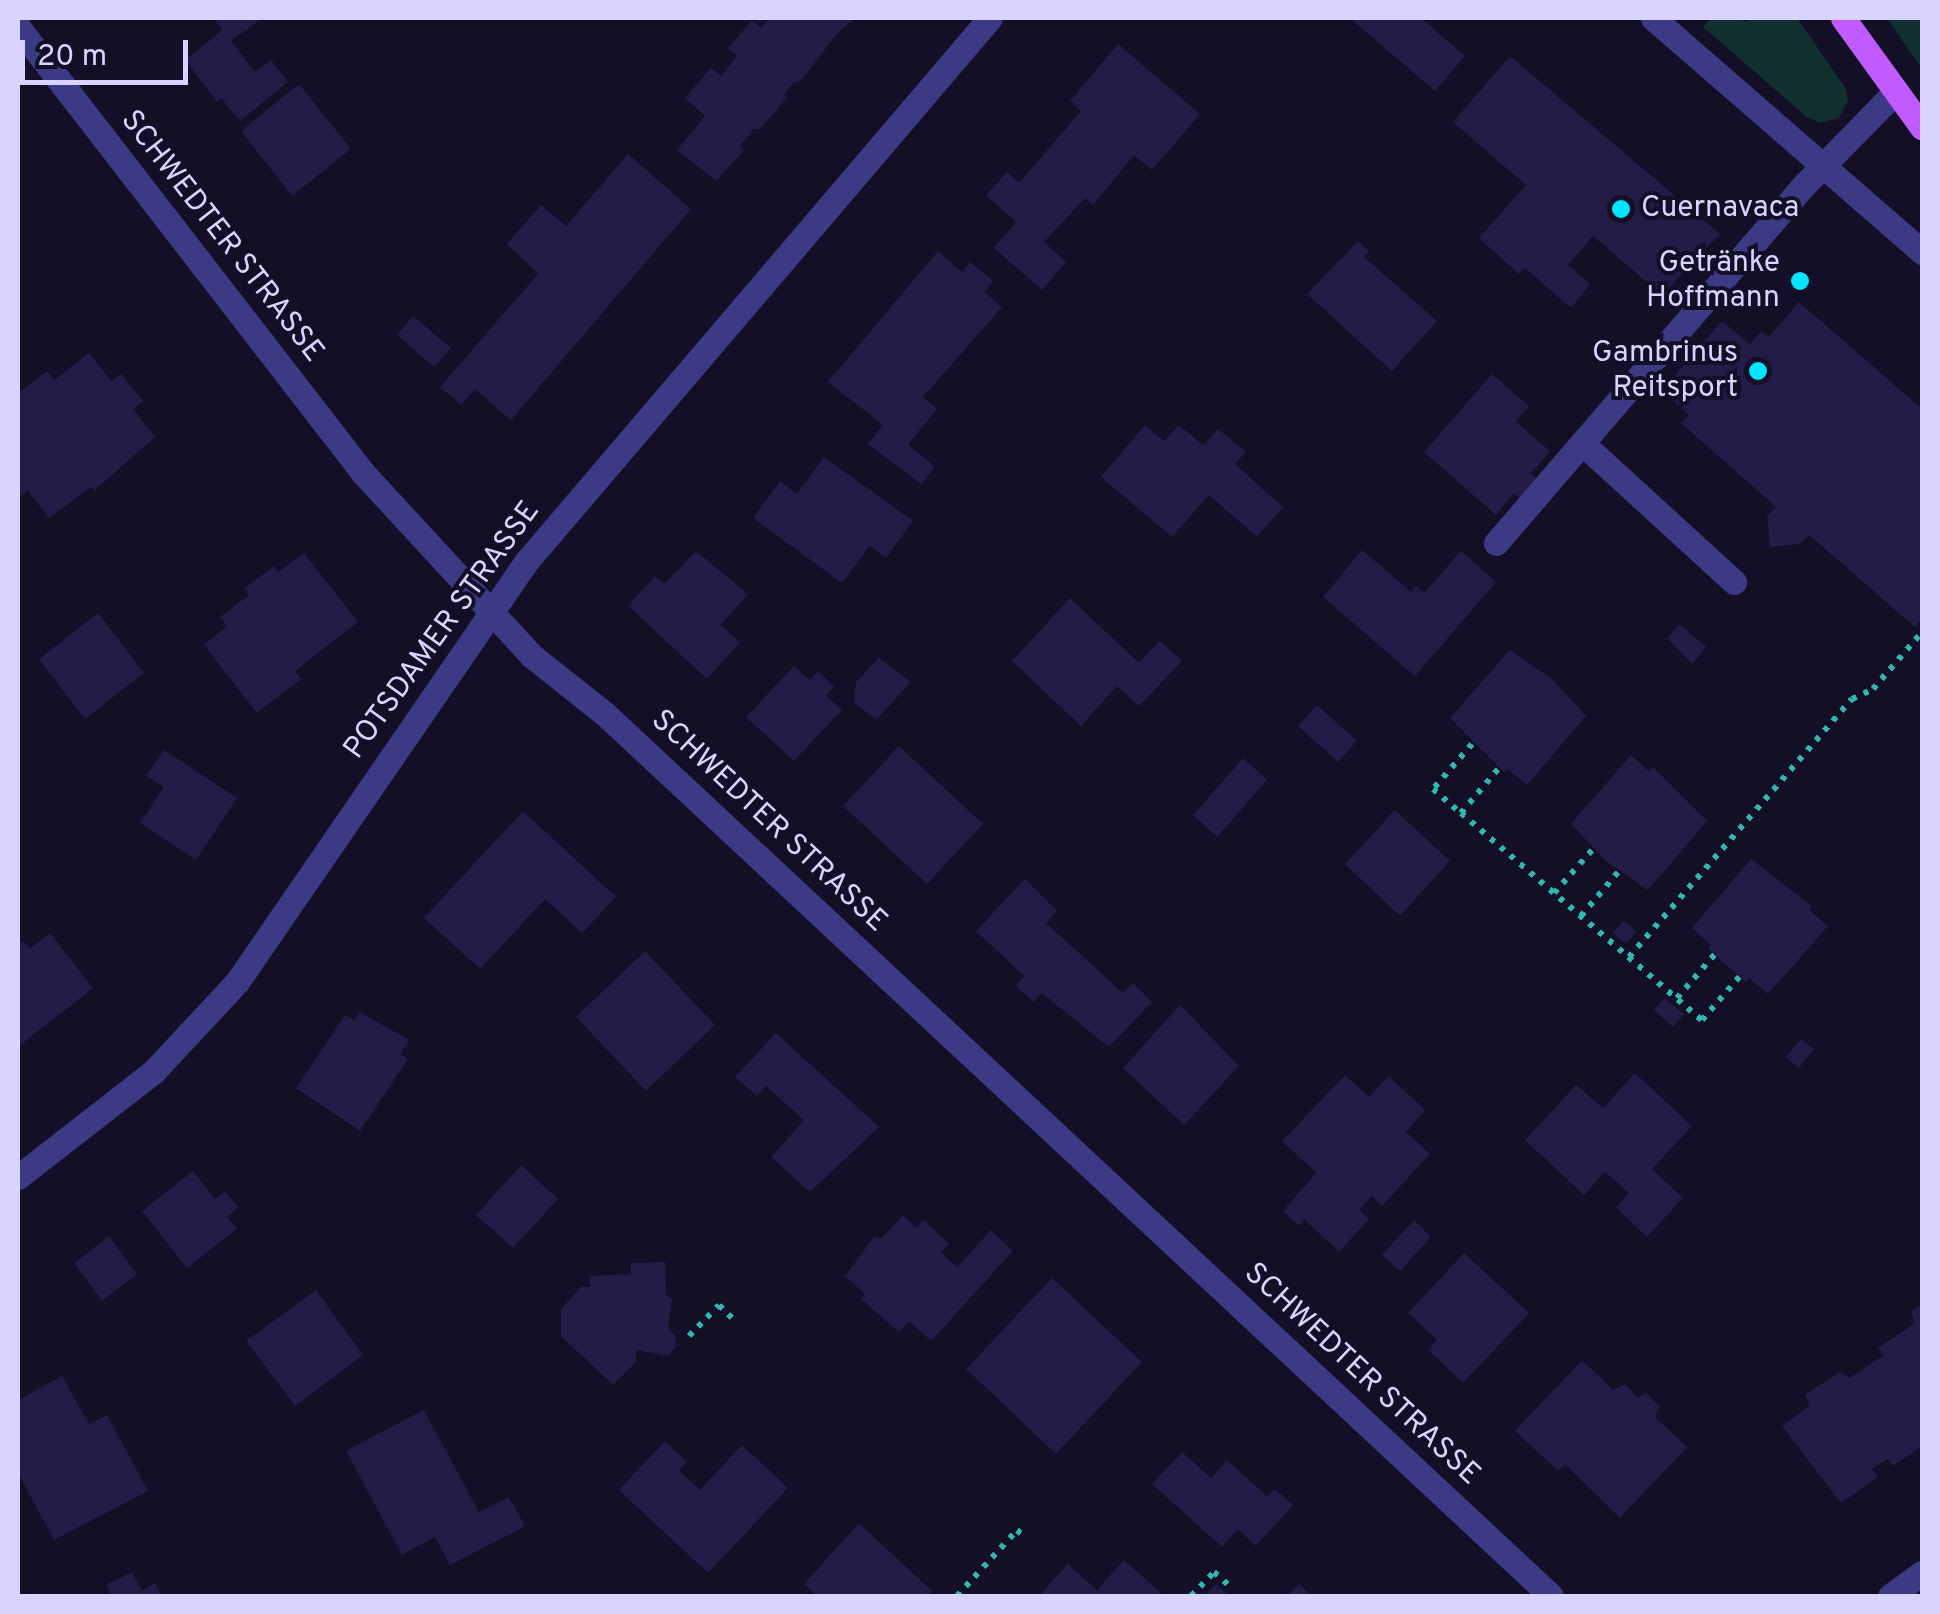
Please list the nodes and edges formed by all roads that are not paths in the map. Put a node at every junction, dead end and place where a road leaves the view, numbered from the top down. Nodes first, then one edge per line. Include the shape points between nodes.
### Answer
1 (990, 18) edge
2 (1653, 18) edge
3 (1844, 18) edge
4 (18, 27) edge
5 (1896, 91) junction
6 (1922, 127) edge
7 (1822, 164) junction
8 (1922, 252) edge
9 (1582, 443) junction
10 (1496, 543) dead end
11 (1734, 582) dead end
12 (491, 613) junction
13 (18, 1177) edge
14 (1922, 1574) edge
15 (1551, 1596) edge
16 (1890, 1596) edge

1 - 12 street, POTSDAMER STRASSE via 526,562
2 - 7 street
3 - 5 main road
4 - 12 street, SCHWEDTER STRASSE via 364,474
5 - 6 main road
5 - 7 street
7 - 8 street
7 - 9 street
9 - 10 street
9 - 11 street
12 - 13 street, POTSDAMER STRASSE via 237,982 154,1071
12 - 15 street, SCHWEDTER STRASSE
14 - 16 street

